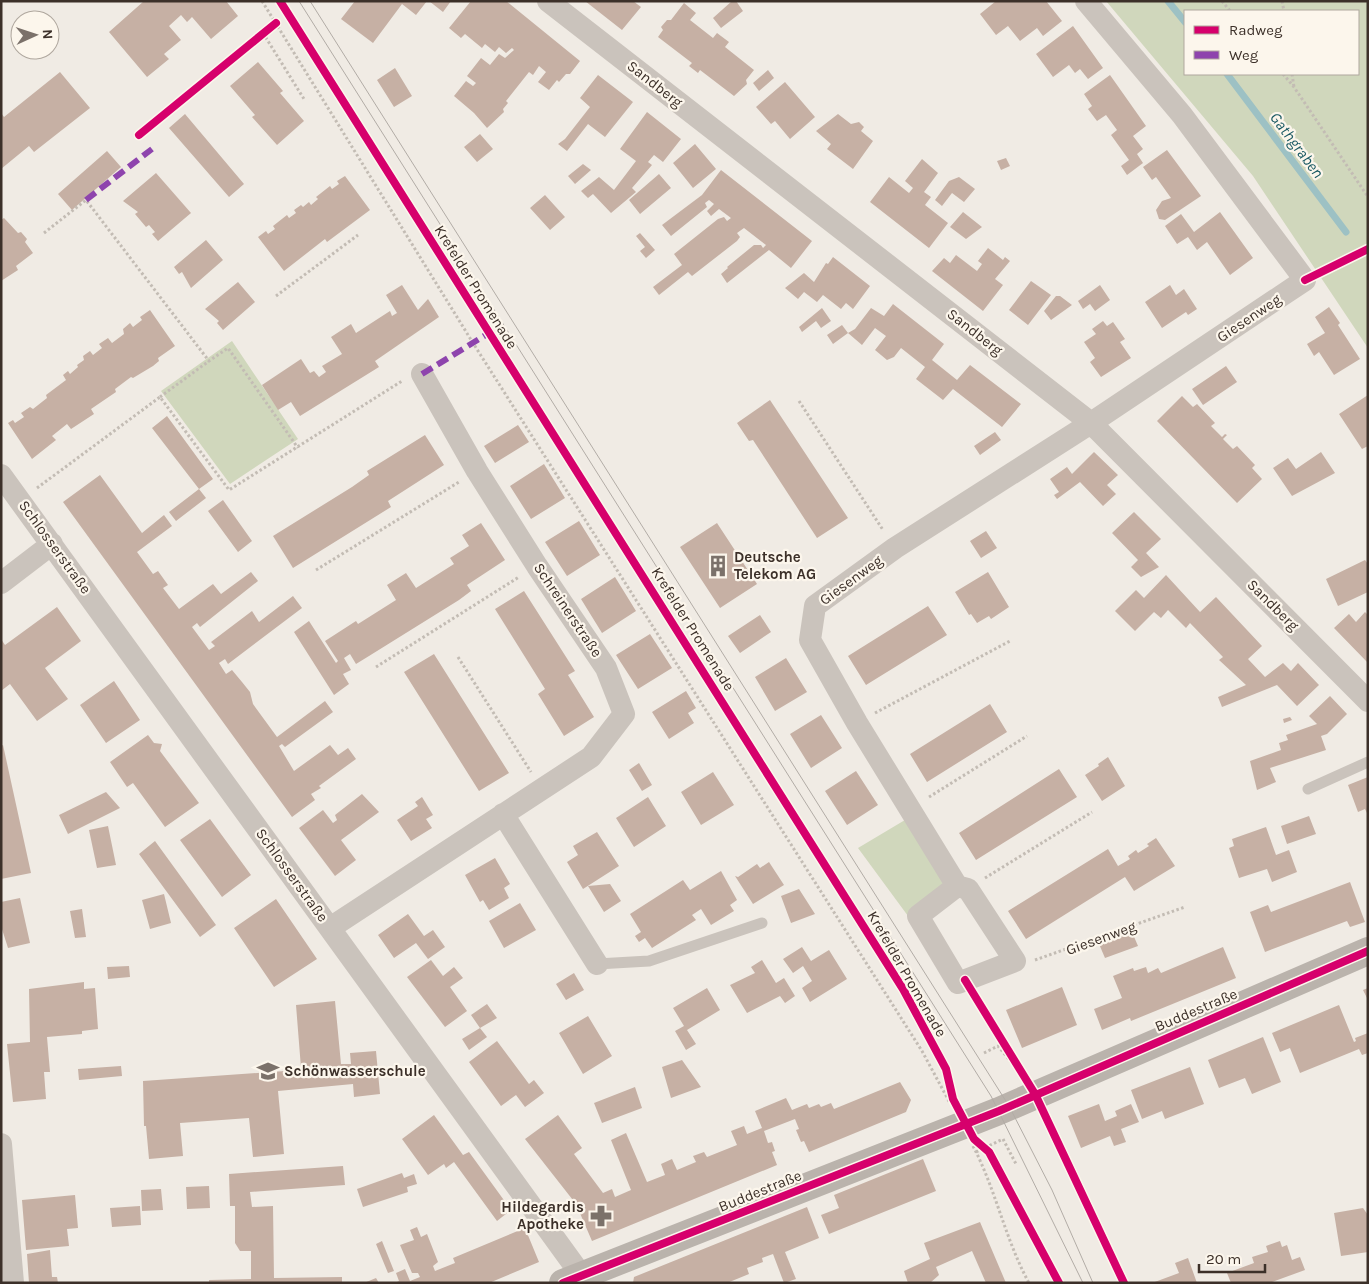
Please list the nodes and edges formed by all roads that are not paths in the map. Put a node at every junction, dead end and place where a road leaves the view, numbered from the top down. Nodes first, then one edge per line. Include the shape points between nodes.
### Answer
1 (548, 1) edge
2 (1086, 1) edge
3 (422, 374) road end
4 (1092, 423) junction
5 (1, 475) edge
6 (52, 544) junction
7 (1, 583) edge
8 (1368, 701) edge
9 (1368, 762) edge
10 (1308, 789) dead end
11 (503, 814) junction
12 (963, 888) junction
13 (762, 923) dead end
14 (330, 928) junction
15 (1368, 951) edge
16 (596, 964) joint
17 (1, 1144) edge
18 (577, 1280) edge
19 (13, 1283) edge

1 - 4 street, Sandberg
2 - 4 street, Giesenweg via 1182,114 1305,280
3 - 11 street, Schreinerstraße via 477,471 606,668 624,714 591,756
4 - 8 street, Sandberg
4 - 12 street, Giesenweg via 895,548 815,606 810,640 857,722
5 - 6 street, Schlosserstraße
6 - 7 street
6 - 14 street, Schlosserstraße
9 - 10 lane
11 - 14 street, Schreinerstraße
11 - 16 street
12 - 12 street, Giesenweg via 918,916 958,983 1015,961
13 - 16 lane via 649,961
14 - 18 street, Schlosserstraße
15 - 18 main road, Buddestraße via 1029,1085 965,1124
17 - 19 street

